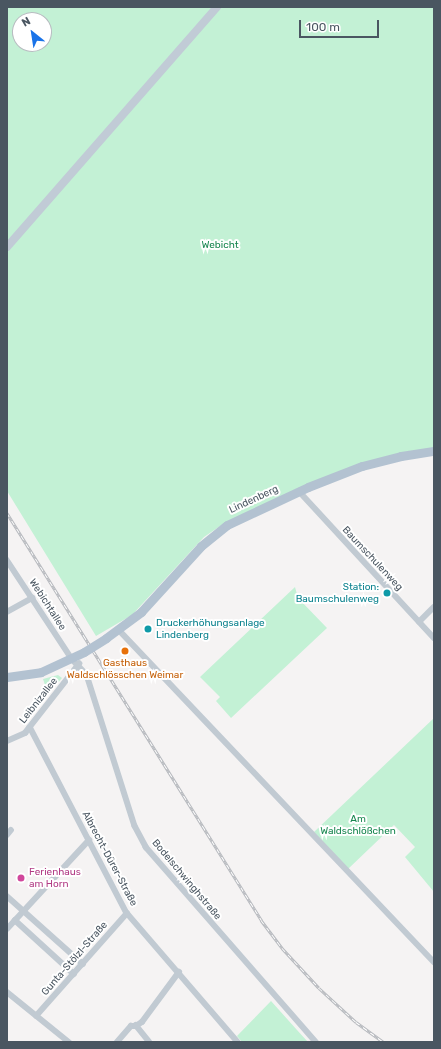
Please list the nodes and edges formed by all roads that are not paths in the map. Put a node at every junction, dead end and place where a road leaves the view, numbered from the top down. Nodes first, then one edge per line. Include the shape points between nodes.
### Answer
1 (217, 7) edge
2 (7, 247) edge
3 (434, 451) edge
4 (299, 491) junction
5 (7, 560) edge
6 (32, 598) junction
7 (434, 607) edge
8 (7, 612) edge
9 (419, 622) junction
10 (119, 630) junction
11 (434, 638) edge
12 (76, 661) junction
13 (7, 677) edge
14 (30, 727) junction
15 (7, 741) edge
16 (11, 830) dead end
17 (7, 835) edge
18 (89, 840) junction
19 (7, 896) edge
20 (24, 911) junction
21 (127, 913) junction
22 (15, 920) junction
23 (7, 929) edge
24 (434, 962) edge
25 (83, 964) junction
26 (179, 972) junction
27 (74, 974) junction
28 (7, 992) edge
29 (36, 1016) junction
30 (136, 1026) junction
31 (69, 1042) edge
32 (117, 1042) edge
33 (148, 1042) edge
34 (238, 1042) edge
35 (316, 1042) edge

1 - 2 street
3 - 4 main road, Lindenberg via 383,460
4 - 9 street, Baumschulenweg
4 - 10 main road, Lindenberg via 215,533 141,612
5 - 6 street, Webichtallee
6 - 8 street
6 - 12 street, Webichtallee
7 - 9 street
9 - 11 street, Baumschulenweg
10 - 12 main road, Lindenberg, bridge via 84,652
10 - 24 street
12 - 13 main road, Lindenberg via 41,672
12 - 14 street, Leibnizallee
12 - 35 street, Bodelschwinghstraße via 89,678 135,826 146,847
14 - 15 street, Leibnizallee via 18,738
14 - 18 street, Albrecht-Dürer-Straße
16 - 17 street
18 - 20 street
18 - 21 street, Albrecht-Dürer-Straße
19 - 20 street
20 - 22 street
20 - 25 street
21 - 25 street, Gunta-Stölzl-Straße
21 - 26 street, Albrecht-Dürer-Straße
22 - 23 street
22 - 27 street
25 - 27 street, Gunta-Stölzl-Straße
26 - 30 street via 142,1022
26 - 34 street, Albrecht-Dürer-Straße
27 - 29 street, Gunta-Stölzl-Straße
28 - 29 street
29 - 31 street
30 - 32 street via 131,1026
30 - 33 street

